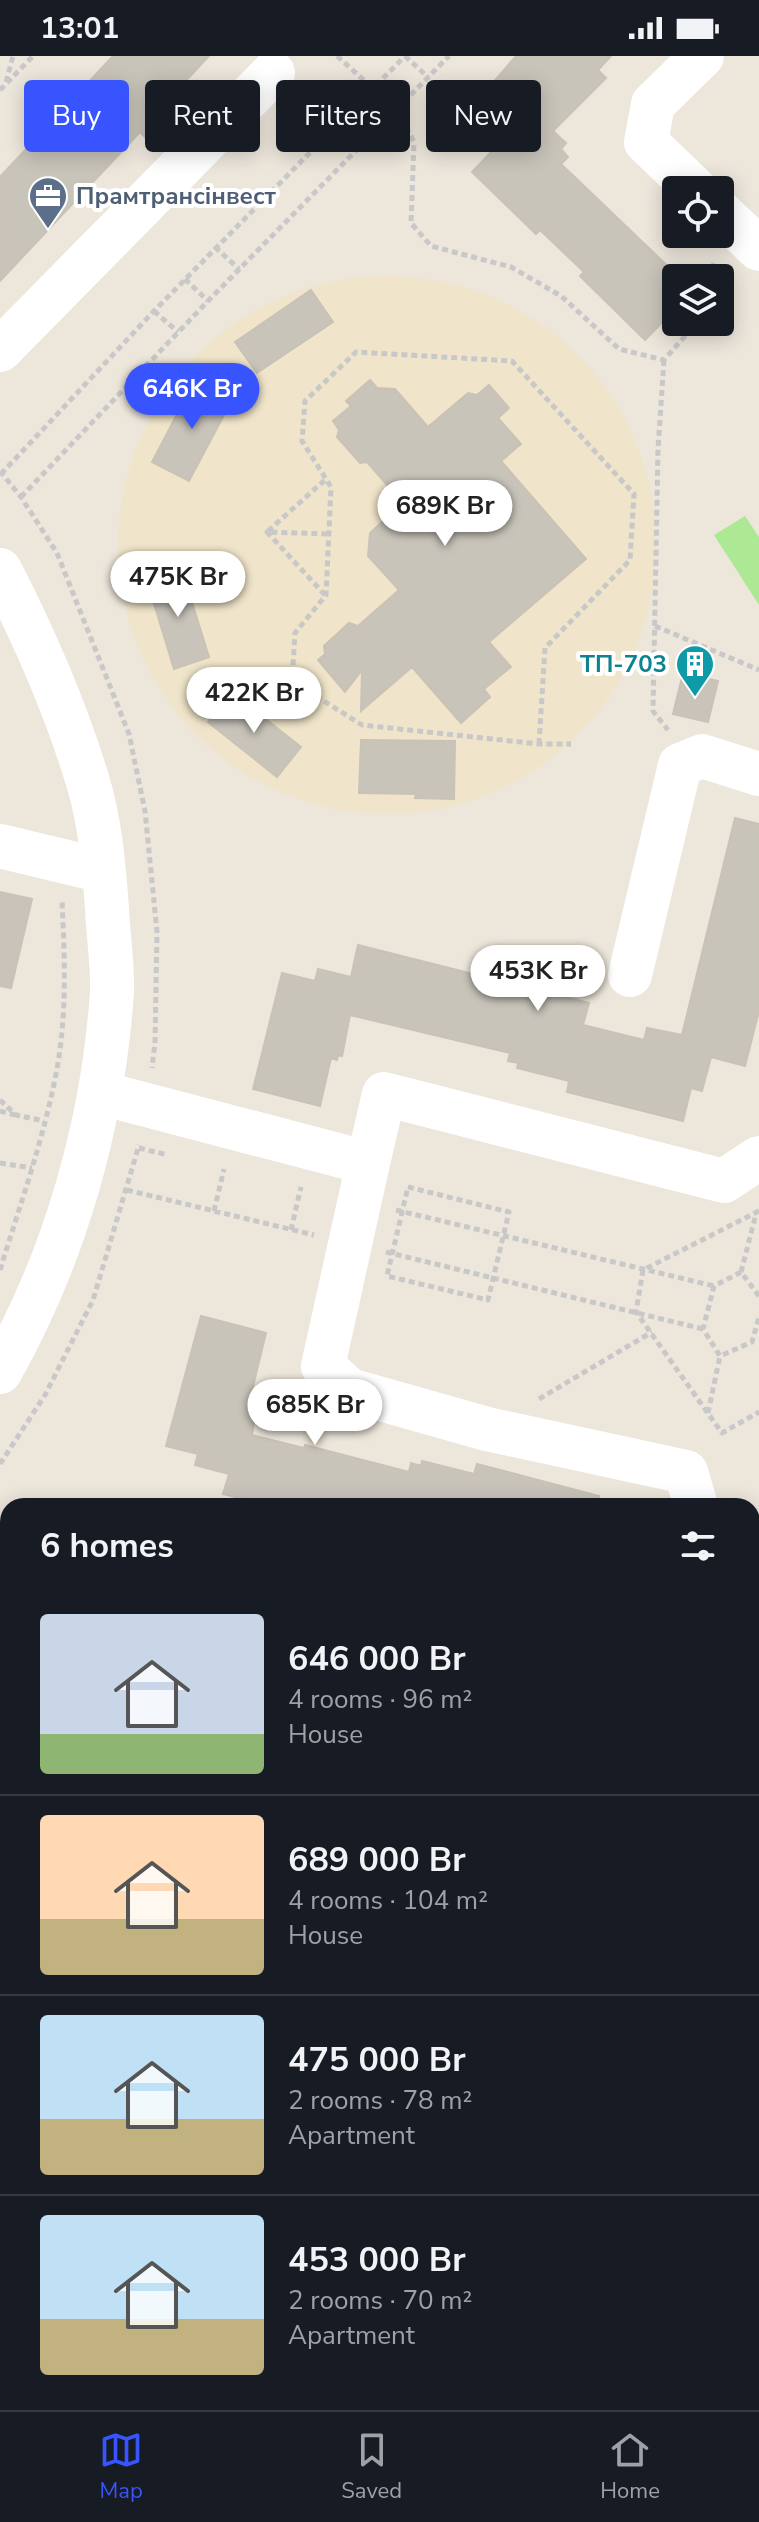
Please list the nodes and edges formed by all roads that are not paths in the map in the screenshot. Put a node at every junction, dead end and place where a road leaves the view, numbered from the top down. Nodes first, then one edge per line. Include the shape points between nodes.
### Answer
1 (702, 56) edge
2 (273, 73) dead end
3 (681, 176) edge
4 (734, 225) edge
5 (759, 249) edge
6 (0, 350) edge
7 (0, 570) edge
8 (759, 774) edge
9 (0, 846) edge
10 (104, 871) junction
11 (630, 975) dead end
12 (101, 1093) junction
13 (759, 1158) edge
14 (364, 1182) junction
15 (0, 1372) edge
16 (694, 1498) edge

1 - 3 street via 653,104 646,142
2 - 6 street
4 - 5 street
7 - 10 street via 39,646 89,784
8 - 11 street via 702,756 680,765
9 - 10 street
10 - 12 street via 112,989
12 - 14 street
12 - 15 street via 49,1269
13 - 14 street via 724,1181 384,1094
14 - 16 street via 323,1366 349,1390 487,1429 686,1472

